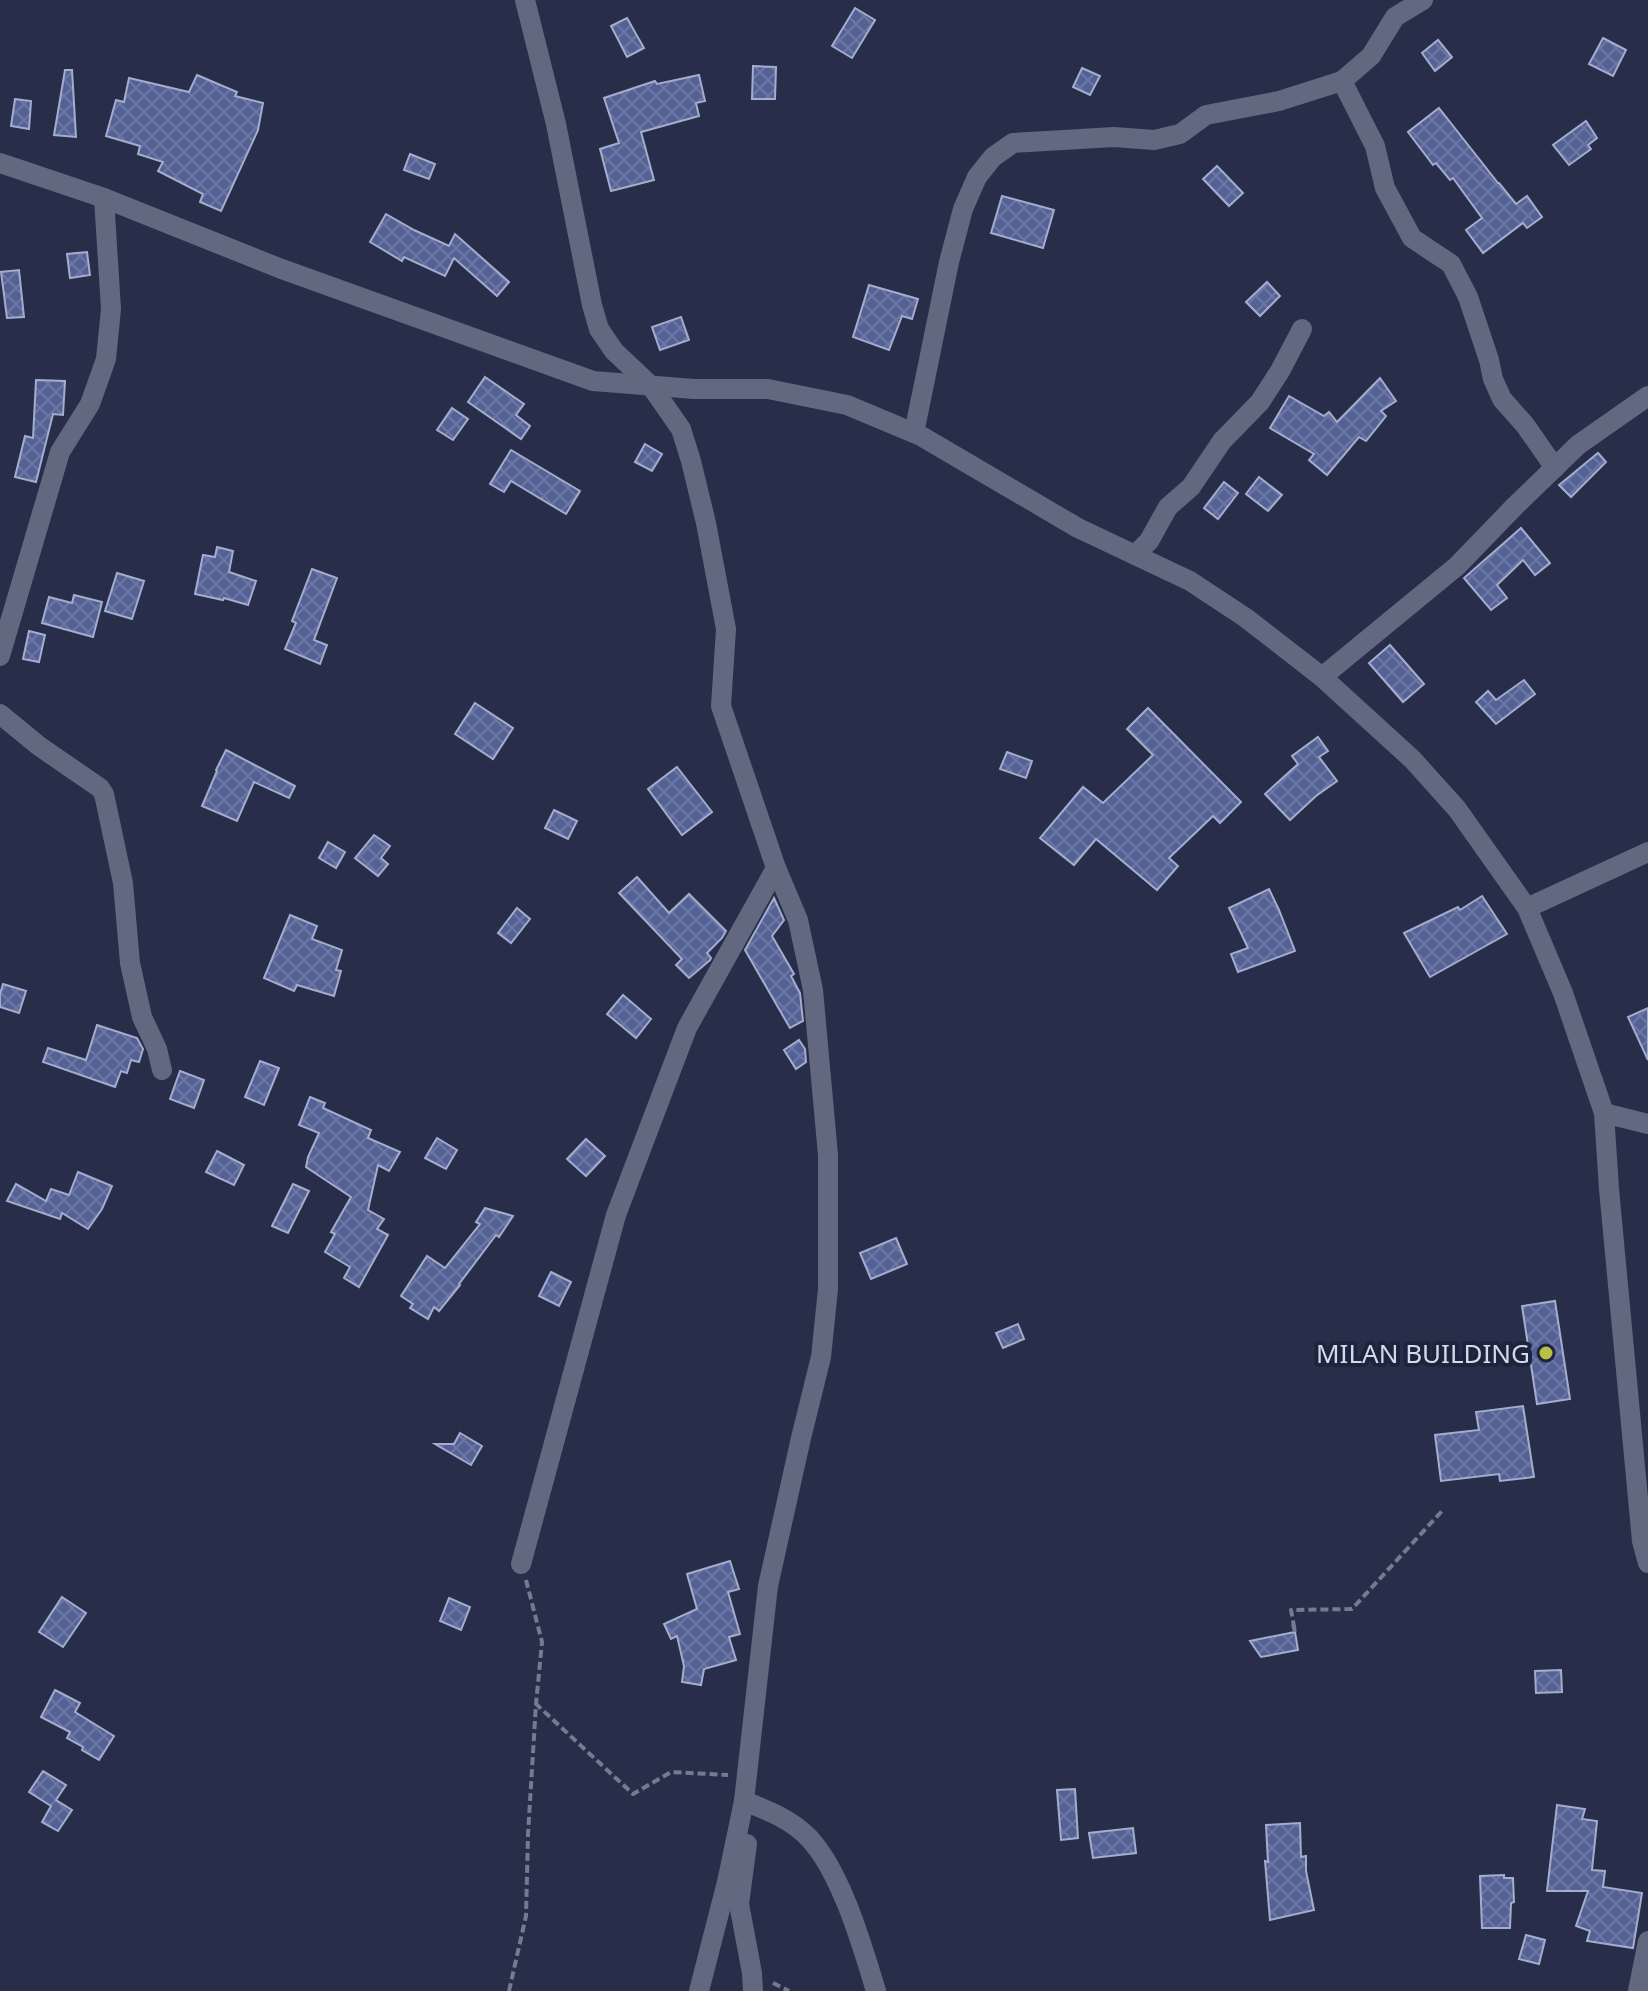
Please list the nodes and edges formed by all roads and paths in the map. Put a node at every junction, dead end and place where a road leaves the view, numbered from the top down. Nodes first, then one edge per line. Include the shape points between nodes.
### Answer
1 (525, 0) edge
2 (1423, 0) edge
3 (1342, 81) junction
4 (0, 163) edge
5 (104, 198) junction
6 (1302, 329) dead end
7 (651, 386) junction
8 (1647, 398) edge
9 (914, 433) junction
10 (1555, 468) junction
11 (1135, 555) junction
12 (0, 656) edge
13 (1322, 677) junction
14 (0, 714) edge
15 (1648, 852) edge
16 (776, 868) junction
17 (1527, 908) junction
18 (162, 1070) dead end
19 (1604, 1113) junction
20 (1648, 1124) edge
21 (1442, 1511) dead end
22 (1648, 1563) edge
23 (521, 1564) joint
24 (1293, 1624) dead end
25 (536, 1704) junction
26 (747, 1776) junction
27 (744, 1801) junction
28 (1648, 1941) edge
29 (509, 1991) edge
30 (699, 1991) edge
31 (753, 1991) edge
32 (876, 1991) edge
33 (1638, 1991) edge

1 - 7 street via 599,329
2 - 3 street via 1395,17 1371,56
3 - 9 street via 1279,101 1206,115 1180,134 1154,140 1013,143 993,157 963,209
3 - 10 street via 1375,146 1385,188 1412,238 1451,264 1468,297 1502,399
4 - 5 street
5 - 7 street via 279,268 593,381
5 - 12 street via 111,309 106,359 90,404 60,452
6 - 11 street via 1260,402 1222,441 1191,487 1168,507
7 - 9 street via 768,389 847,405
7 - 16 street via 681,429 691,461 726,629 721,706
8 - 10 street via 1578,445
9 - 11 street
10 - 13 street via 1457,566
11 - 13 street via 1190,581
13 - 17 street via 1413,760 1457,809
14 - 18 street via 104,794 123,883 130,963
15 - 17 street
16 - 23 street via 687,1028 616,1215
16 - 26 street via 798,920 813,990 828,1155 828,1289 821,1357 768,1586
17 - 19 street
19 - 20 street
19 - 22 street
21 - 24 path via 1352,1609 1291,1610 1295,1632
23 - 25 path via 542,1642
25 - 26 path via 633,1794 671,1772
25 - 29 path via 526,1916
26 - 27 street
27 - 30 street
27 - 31 street via 749,1825 739,1904
27 - 32 street via 780,1815 808,1837 831,1869
28 - 33 street

